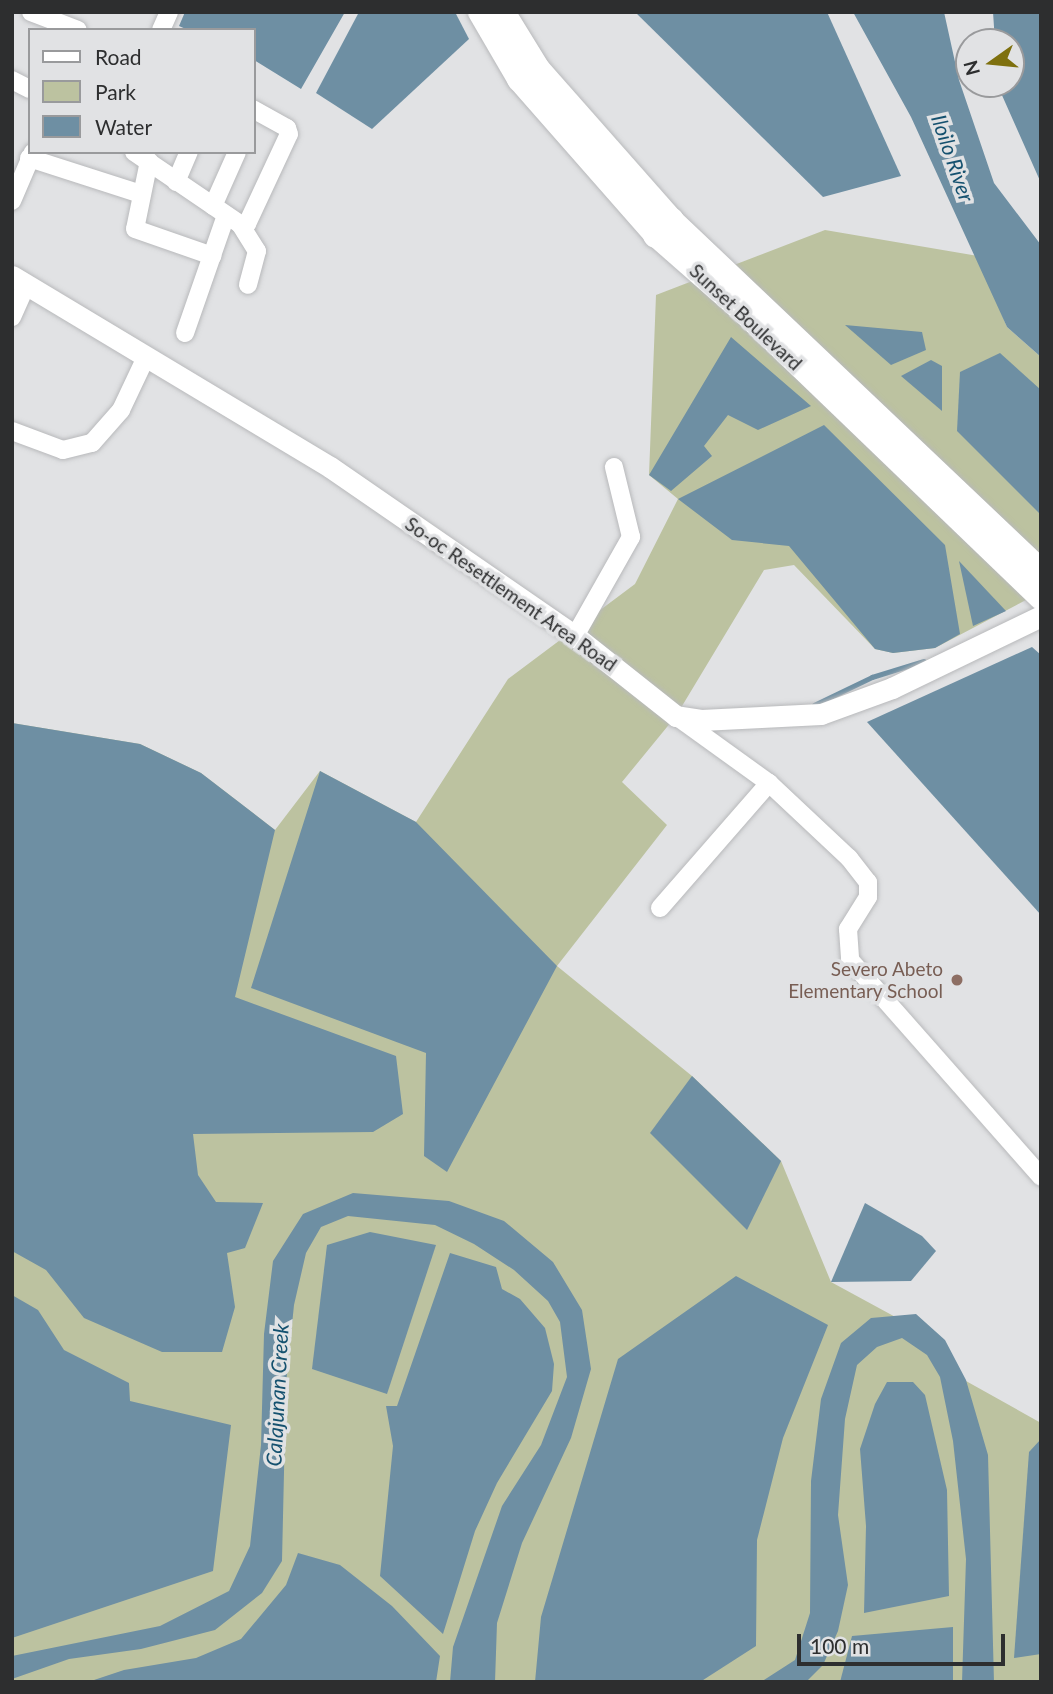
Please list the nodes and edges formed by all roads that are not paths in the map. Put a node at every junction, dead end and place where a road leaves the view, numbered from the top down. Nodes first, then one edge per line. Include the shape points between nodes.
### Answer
1 (31, 12) edge
2 (169, 12) edge
3 (480, 12) edge
4 (503, 12) edge
5 (66, 28) edge
6 (162, 28) edge
7 (256, 112) edge
8 (188, 154) edge
9 (237, 154) edge
10 (31, 155) edge
11 (143, 156) edge
12 (176, 182) junction
13 (141, 194) junction
14 (12, 201) edge
15 (226, 215) junction
16 (664, 228) junction
17 (212, 256) junction
18 (19, 280) edge
19 (248, 285) dead end
20 (12, 317) edge
21 (185, 333) dead end
22 (146, 357) junction
23 (12, 431) edge
24 (614, 467) dead end
25 (1041, 571) edge
26 (1041, 598) edge
27 (1041, 616) edge
28 (575, 636) junction
29 (677, 716) junction
30 (769, 783) junction
31 (660, 908) dead end
32 (1041, 1177) edge

1 - 5 street
2 - 6 street
3 - 16 main road, Sunset Boulevard via 519,79
4 - 16 main road, Sunset Boulevard via 546,79
7 - 15 street via 287,128 289,134 247,225
8 - 12 street
9 - 15 street
10 - 13 street
10 - 14 street
11 - 12 street
11 - 13 street
12 - 15 street
13 - 17 street via 137,231
15 - 17 street
15 - 19 street via 257,251
16 - 25 main road, Sunset Boulevard
16 - 26 main road, Sunset Boulevard via 745,313
17 - 21 street
18 - 20 street
18 - 22 street, So-oc Resettlement Area Road
22 - 23 street via 121,410 92,443 63,450
22 - 28 street, So-oc Resettlement Area Road via 330,467
24 - 28 street via 631,537
27 - 29 street via 892,688 821,714 701,720
28 - 29 street, So-oc Resettlement Area Road
29 - 30 street
30 - 31 street
30 - 32 street via 849,858 868,882 868,897 848,929 850,960

